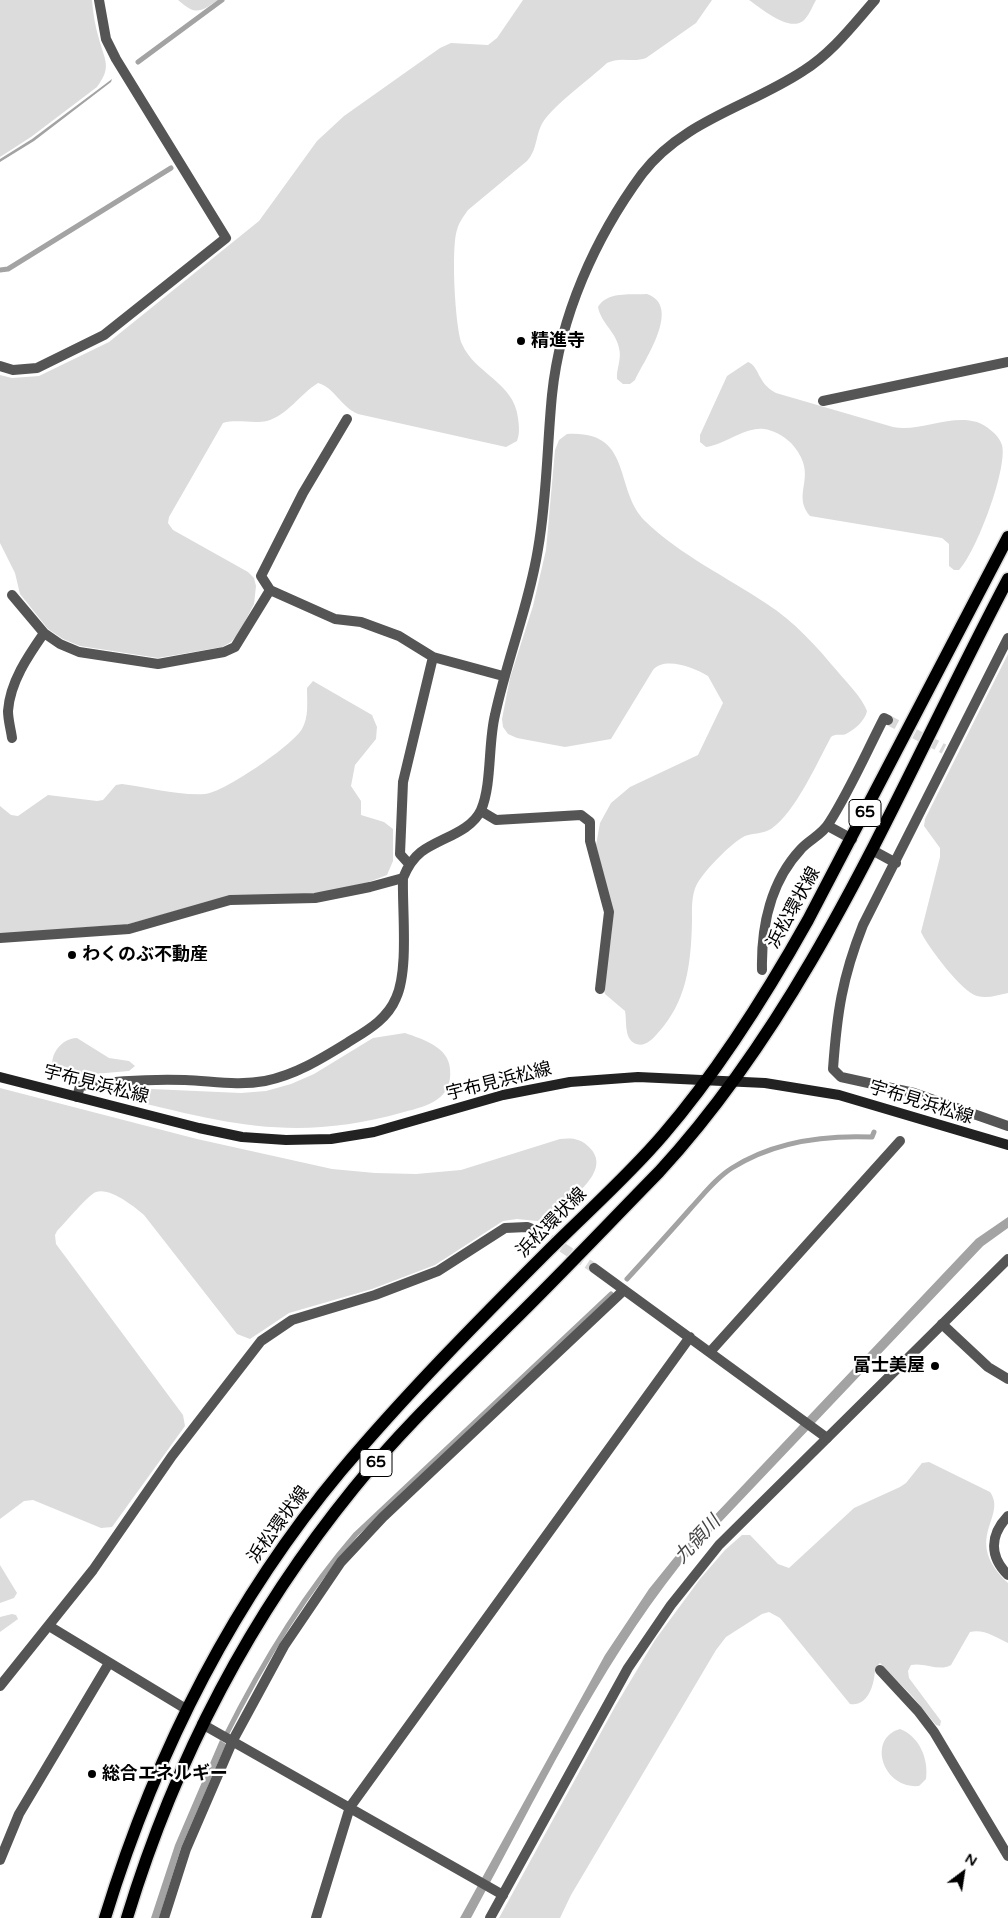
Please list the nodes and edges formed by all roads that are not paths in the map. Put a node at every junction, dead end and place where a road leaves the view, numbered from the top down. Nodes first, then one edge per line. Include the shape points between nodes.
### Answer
1 (99, 0) edge
2 (875, 0) edge
3 (1008, 362) edge
4 (0, 366) edge
5 (823, 401) dead end
6 (348, 419) dead end
7 (1008, 537) edge
8 (1008, 579) edge
9 (270, 590) junction
10 (12, 595) dead end
11 (44, 633) junction
12 (1008, 638) edge
13 (433, 657) junction
14 (503, 676) junction
15 (888, 720) dead end
16 (12, 738) dead end
17 (481, 811) junction
18 (828, 826) junction
19 (852, 838) junction
20 (872, 850) junction
21 (896, 863) junction
22 (409, 864) junction
23 (402, 878) junction
24 (0, 938) edge
25 (762, 970) dead end
26 (600, 990) dead end
27 (0, 1077) edge
28 (705, 1080) junction
29 (732, 1081) junction
30 (77, 1097) junction
31 (1008, 1126) edge
32 (900, 1141) dead end
33 (1008, 1145) edge
34 (537, 1231) tunnel mouth
35 (1008, 1259) edge
36 (594, 1268) tunnel mouth
37 (624, 1290) junction
38 (942, 1324) junction
39 (690, 1337) junction
40 (710, 1352) junction
41 (1008, 1379) edge
42 (827, 1438) junction
43 (1008, 1516) edge
44 (1008, 1575) edge
45 (49, 1626) junction
46 (109, 1663) junction
47 (880, 1670) dead end
48 (0, 1686) edge
49 (186, 1709) junction
50 (202, 1724) junction
51 (228, 1737) junction
52 (350, 1807) junction
53 (1008, 1856) edge
54 (0, 1860) edge
55 (499, 1893) junction
56 (105, 1918) edge
57 (127, 1918) edge
58 (164, 1918) edge
59 (316, 1918) edge
60 (490, 1918) edge

1 - 4 street via 106,38 116,59 226,238 104,335 37,368 13,370
2 - 14 street via 829,51 804,71 718,115 665,150 644,172 609,225 580,287 558,356 539,548 526,604
3 - 5 street
6 - 9 street via 303,494 261,576
7 - 19 main road, 浜松環状線 / 65
8 - 20 main road, 浜松環状線 / 65
9 - 11 street via 235,647 179,661 158,664 78,652
9 - 13 street via 334,619 361,622 400,636
10 - 11 street
11 - 16 street via 13,688 8,712
12 - 21 street via 947,750
13 - 14 street
13 - 22 street via 400,801 400,854
14 - 17 street via 490,733
15 - 18 street via 884,718
17 - 22 street via 470,824 420,852
17 - 26 street via 496,820 581,815 590,822 590,842 609,912
18 - 19 street
18 - 25 street via 803,846 779,878 768,917
19 - 28 main road, 浜松環状線 / 65 via 779,971
20 - 21 street
20 - 29 main road, 浜松環状線 / 65 via 813,958
21 - 31 street via 863,925 845,975 835,1028 833,1069 840,1076 914,1093
22 - 23 street
23 - 24 street via 314,898 230,900 130,928
23 - 30 street via 402,978 396,998 384,1017 368,1030 309,1066 265,1081 241,1084 187,1080 118,1081 80,1086
27 - 30 main road, 宇布見浜松線
28 - 29 main road, 宇布見浜松線
28 - 30 main road, 宇布見浜松線 via 638,1076 570,1082 503,1095 374,1132 295,1140 242,1137
28 - 49 main road, 浜松環状線 / 65 via 643,1157 512,1288 340,1473 256,1587
29 - 33 main road, 宇布見浜松線 via 839,1095
29 - 50 main road, 浜松環状線 / 65 via 664,1166 402,1433 356,1486 273,1598
32 - 40 street
34 - 45 street via 527,1227 505,1228 438,1272 292,1320 268,1335 172,1456 108,1550
35 - 38 street
36 - 37 street
37 - 39 street
37 - 51 street via 356,1544 298,1625
38 - 41 street via 988,1367
38 - 42 street
39 - 40 street
39 - 52 street
40 - 42 street
42 - 55 street via 720,1545 671,1605 623,1677
43 - 44 street via 998,1527 993,1540 999,1566
45 - 46 street
45 - 48 street
46 - 49 street
46 - 54 street via 19,1814
47 - 53 street via 934,1732
49 - 56 main road, 浜松環状線 / 65 via 137,1822
50 - 51 street
50 - 57 main road, 浜松環状線 / 65 via 156,1829
51 - 52 street
51 - 58 street
52 - 55 street
52 - 59 street
55 - 60 street

